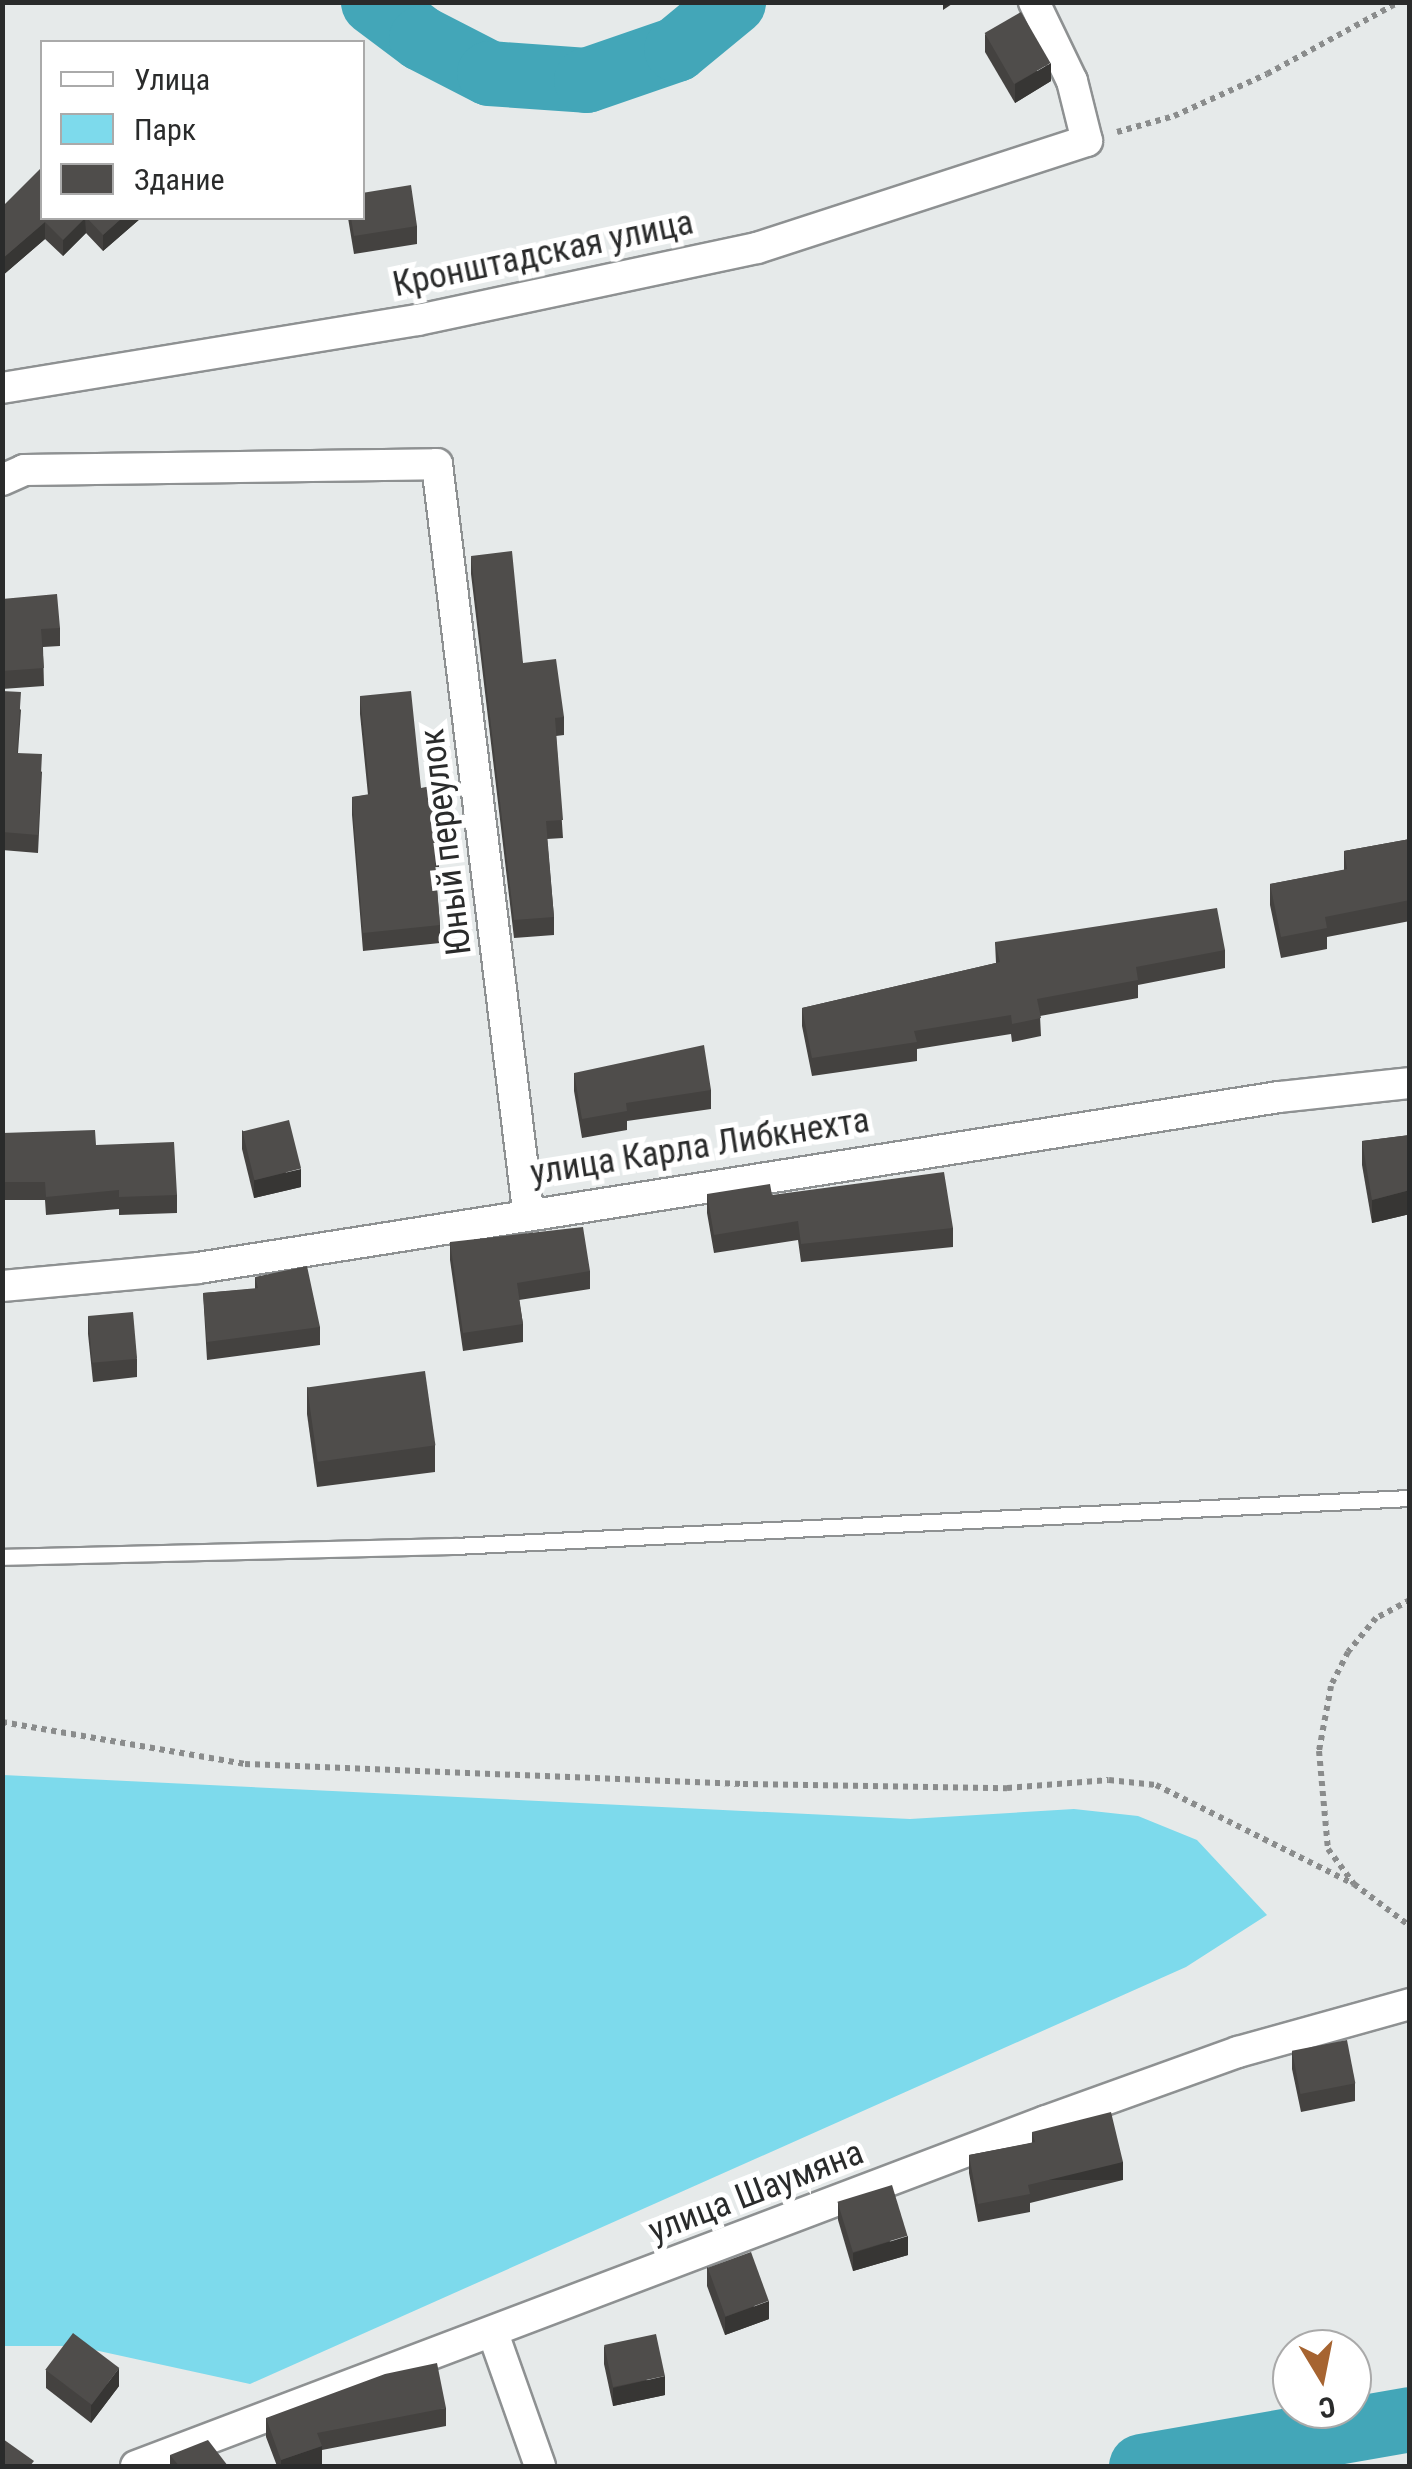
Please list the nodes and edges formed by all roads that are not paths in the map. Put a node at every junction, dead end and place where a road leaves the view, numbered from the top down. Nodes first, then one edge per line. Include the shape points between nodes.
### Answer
1 (1034, 2) edge
2 (2, 388) edge
3 (2, 480) edge
4 (1410, 1083) edge
5 (528, 1212) junction
6 (2, 1286) edge
7 (1410, 1498) edge
8 (2, 1557) edge
9 (1410, 2004) edge
10 (493, 2333) junction
11 (136, 2466) edge
12 (540, 2466) edge

1 - 2 street, Кронштадская улица via 1072,82 1087,141 758,248 418,320
3 - 5 street, Юный переулок via 24,470 438,464
4 - 5 street, улица Карла Либкнехта via 1278,1097
5 - 6 street, улица Карла Либкнехта via 198,1268
7 - 8 lane via 455,1546
9 - 10 street, улица Шаумяна via 1203,2064
10 - 11 street, улица Шаумяна
10 - 12 street

